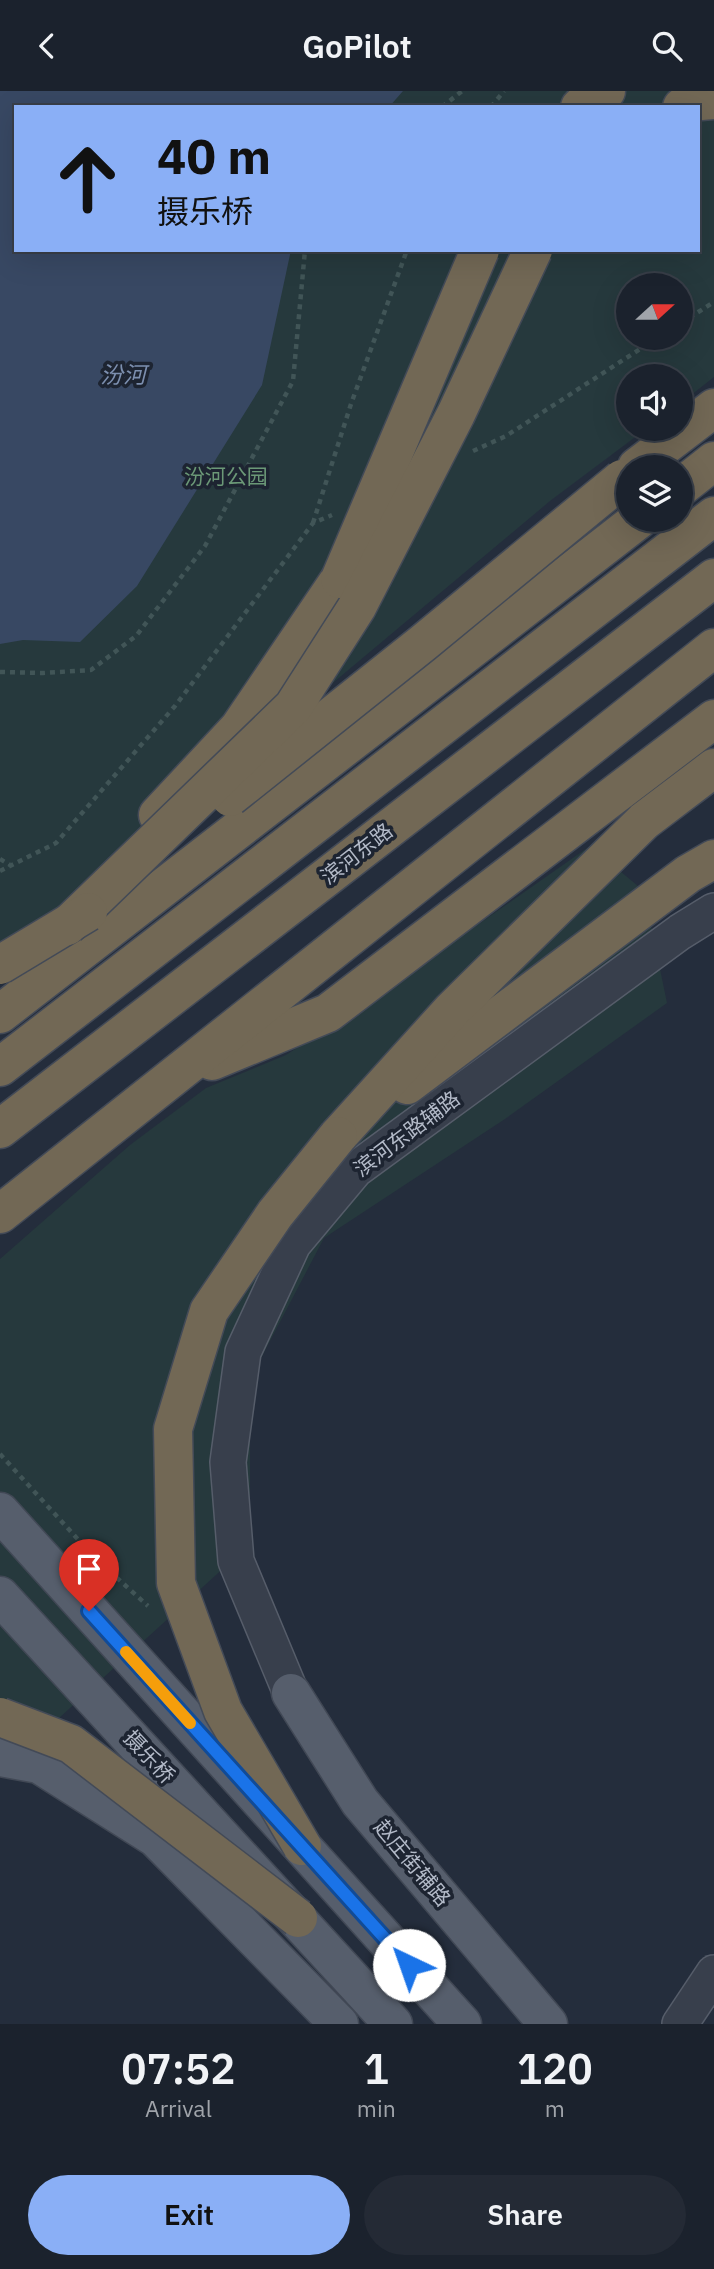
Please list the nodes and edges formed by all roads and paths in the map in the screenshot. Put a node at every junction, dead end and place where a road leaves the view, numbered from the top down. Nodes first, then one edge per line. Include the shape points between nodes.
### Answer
1 (462, 91) edge
2 (505, 91) edge
3 (606, 91) edge
4 (714, 100) edge
5 (444, 105) edge
6 (493, 105) edge
7 (582, 105) edge
8 (685, 105) edge
9 (305, 252) edge
10 (406, 252) edge
11 (479, 252) edge
12 (532, 252) edge
13 (714, 302) edge
14 (693, 315) edge
15 (714, 408) edge
16 (653, 455) edge
17 (714, 461) edge
18 (693, 478) edge
19 (616, 484) edge
20 (714, 516) edge
21 (313, 523) dead end
22 (623, 532) edge
23 (714, 578) edge
24 (714, 647) edge
25 (0, 672) edge
26 (714, 719) edge
27 (698, 737) edge
28 (714, 768) edge
29 (0, 859) edge
30 (714, 859) edge
31 (11, 865) dead end
32 (714, 911) edge
33 (67, 926) junction
34 (0, 965) edge
35 (0, 983) edge
36 (0, 1014) edge
37 (0, 1067) edge
38 (168, 1080) junction
39 (0, 1129) edge
40 (338, 1136) junction
41 (0, 1214) edge
42 (0, 1454) edge
43 (0, 1512) edge
44 (0, 1596) edge
45 (156, 1614) dead end
46 (291, 1693) joint
47 (0, 1717) edge
48 (0, 1758) edge
49 (302, 1846) junction
50 (298, 1918) junction
51 (714, 1973) edge
52 (714, 2005) edge
53 (339, 2024) edge
54 (393, 2024) edge
55 (462, 2024) edge
56 (548, 2024) edge
57 (680, 2024) edge
58 (701, 2024) edge

1 - 5 path
2 - 6 path
3 - 7 highway
4 - 8 highway
9 - 25 path via 293,381 205,546 136,636 91,670
10 - 21 path
11 - 35 highway, bridge via 340,579 239,729
12 - 33 highway, bridge via 363,595 293,707
13 - 14 path
15 - 16 highway
17 - 18 highway
19 - 33 highway, bridge
20 - 37 highway
22 - 36 highway
23 - 39 highway, 滨河东路
24 - 38 highway
26 - 27 highway
27 - 38 highway via 328,1013
28 - 40 highway via 644,821 567,896 452,1010
29 - 31 path
30 - 40 highway
32 - 46 street, 滨河东路辅路 via 355,1170 293,1244 243,1352 228,1462 236,1561
33 - 34 highway, bridge
38 - 41 highway
40 - 49 highway, bridge via 275,1214 209,1311 173,1429 176,1583 223,1711
42 - 45 path via 95,1558
43 - 49 main road, bridge
44 - 50 main road, 摄乐桥, bridge
46 - 56 main road, 赵庄街辅路 via 360,1802
47 - 50 highway, bridge via 71,1744
48 - 53 main road via 39,1763 156,1838
49 - 55 main road
50 - 54 main road, 摄乐桥
51 - 57 street
52 - 58 street

